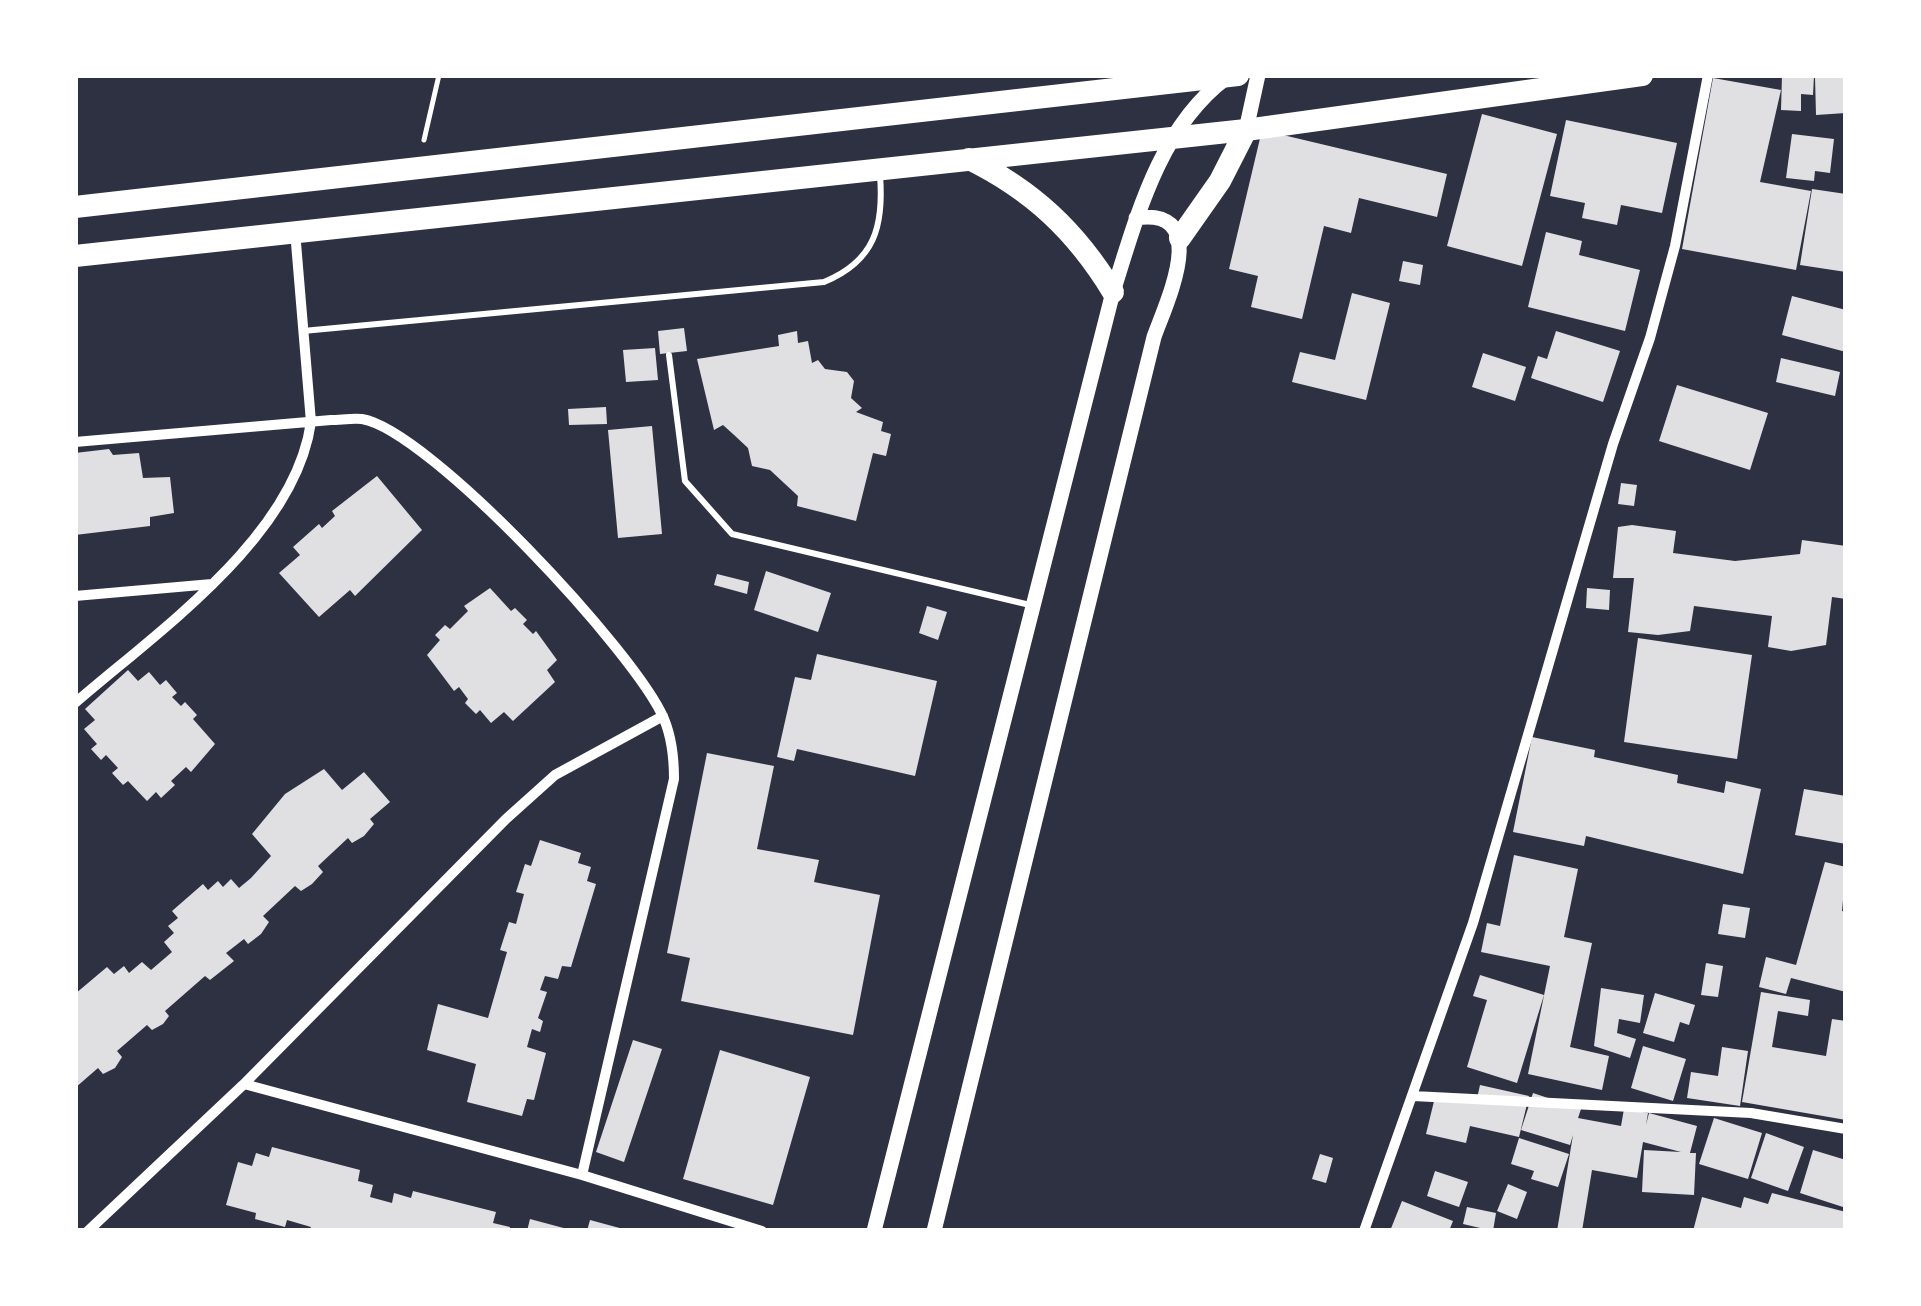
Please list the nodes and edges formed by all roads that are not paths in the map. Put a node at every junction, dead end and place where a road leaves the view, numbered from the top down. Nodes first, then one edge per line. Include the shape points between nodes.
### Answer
1 (1238, 75) edge
2 (1258, 75) edge
3 (1642, 75) edge
4 (1708, 75) edge
5 (1229, 76) edge
6 (1246, 130) junction
7 (1173, 138) junction
8 (969, 159) junction
9 (880, 168) junction
10 (75, 207) edge
11 (1136, 218) junction
12 (295, 230) junction
13 (1180, 238) junction
14 (75, 256) edge
15 (1113, 292) junction
16 (303, 330) junction
17 (669, 355) dead end
18 (311, 422) junction
19 (75, 442) edge
20 (212, 584) junction
21 (75, 596) edge
22 (1036, 606) junction
23 (75, 702) edge
24 (663, 716) junction
25 (244, 1084) junction
26 (1413, 1096) junction
27 (1846, 1129) edge
28 (582, 1175) junction
29 (747, 1228) edge
30 (88, 1231) edge
31 (762, 1231) edge
32 (874, 1231) edge
33 (934, 1231) edge
34 (1364, 1231) edge

1 - 5 highway
2 - 6 street
3 - 6 highway
4 - 26 street via 1650,338
5 - 7 street via 1194,106
5 - 10 highway
6 - 7 highway
6 - 13 highway
7 - 8 highway
7 - 11 street
8 - 9 highway
8 - 15 highway via 1004,176 1067,226
9 - 12 highway
9 - 16 lane via 876,240 863,259 824,282
11 - 13 street via 1157,218
11 - 15 street
12 - 14 highway
12 - 16 street
13 - 33 street
15 - 22 street
16 - 18 street
17 - 22 lane via 685,481 732,534
18 - 19 street
18 - 20 street via 293,484
18 - 24 street via 362,419 448,471 578,601
20 - 21 street
20 - 23 street
22 - 32 street
24 - 25 street via 555,776 506,819
24 - 28 street via 674,779
25 - 28 street
25 - 30 street
26 - 27 street via 1751,1113
26 - 34 street
28 - 29 street
29 - 31 street

